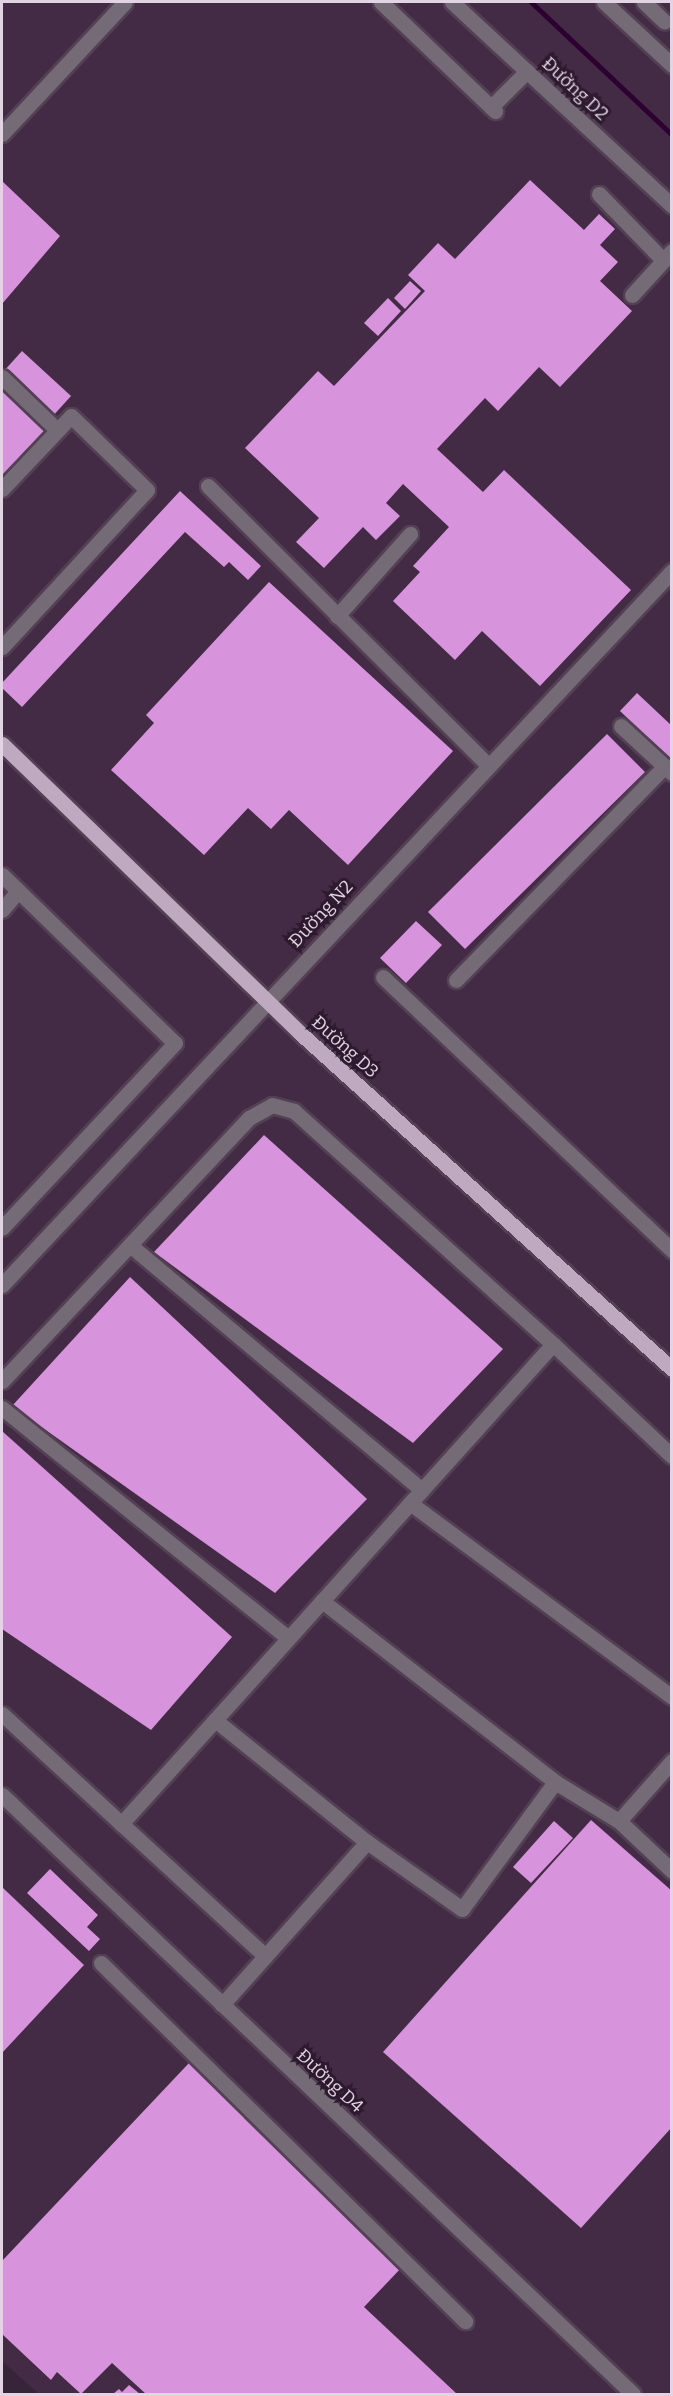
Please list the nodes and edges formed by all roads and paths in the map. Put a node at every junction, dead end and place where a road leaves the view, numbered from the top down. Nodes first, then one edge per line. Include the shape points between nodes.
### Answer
1 (125, 2) edge
2 (381, 2) edge
3 (452, 2) edge
4 (603, 2) edge
5 (644, 2) edge
6 (664, 21) dead end
7 (672, 65) edge
8 (527, 71) junction
9 (2, 134) edge
10 (599, 194) dead end
11 (672, 206) edge
12 (667, 256) edge
13 (632, 295) dead end
14 (2, 377) edge
15 (57, 430) junction
16 (208, 486) dead end
17 (2, 489) edge
18 (410, 534) dead end
19 (672, 571) edge
20 (337, 616) junction
21 (2, 647) edge
22 (621, 726) dead end
23 (2, 744) edge
24 (488, 765) junction
25 (668, 769) edge
26 (2, 875) edge
27 (18, 891) junction
28 (2, 910) edge
29 (383, 977) dead end
30 (456, 980) dead end
31 (266, 1000) junction
32 (2, 1228) edge
33 (130, 1245) junction
34 (672, 1250) edge
35 (2, 1285) edge
36 (553, 1344) junction
37 (672, 1369) edge
38 (2, 1381) edge
39 (2, 1408) edge
40 (672, 1456) edge
41 (422, 1490) junction
42 (410, 1503) junction
43 (322, 1601) junction
44 (288, 1638) junction
45 (672, 1697) edge
46 (2, 1714) edge
47 (215, 1720) junction
48 (672, 1761) edge
49 (555, 1782) junction
50 (2, 1795) edge
51 (619, 1821) junction
52 (121, 1824) junction
53 (367, 1842) junction
54 (672, 1871) edge
55 (265, 1956) junction
56 (101, 1963) dead end
57 (222, 2005) junction
58 (465, 2321) dead end
59 (633, 2394) edge

1 - 9 street
2 - 8 street via 493,109
3 - 8 street, Đường D2
4 - 7 street
5 - 6 street
8 - 11 street, Đường D2
10 - 12 street
12 - 13 street
14 - 15 street
15 - 17 street
15 - 21 street via 70,416 147,490
16 - 20 street
18 - 20 street
19 - 24 street, Đường N2
20 - 24 street
22 - 25 street
23 - 31 main road, Đường D3
24 - 31 street, Đường N2
25 - 30 street
26 - 27 street
27 - 28 street
27 - 32 street via 175,1042
29 - 34 street
31 - 35 street, Đường N2
31 - 37 main road, Đường D3
33 - 36 street via 249,1118 272,1105 284,1106
33 - 38 street
33 - 41 street
36 - 40 street
36 - 41 street
39 - 44 street
41 - 42 street
42 - 43 street
42 - 45 street
43 - 44 street
43 - 49 street
44 - 47 street
46 - 52 street
47 - 52 street
47 - 53 street
48 - 51 street
49 - 51 street
49 - 53 street via 462,1909
50 - 57 street, Đường D4
51 - 54 street
52 - 55 street
53 - 55 street
55 - 57 street
56 - 58 street
57 - 59 street, Đường D4

